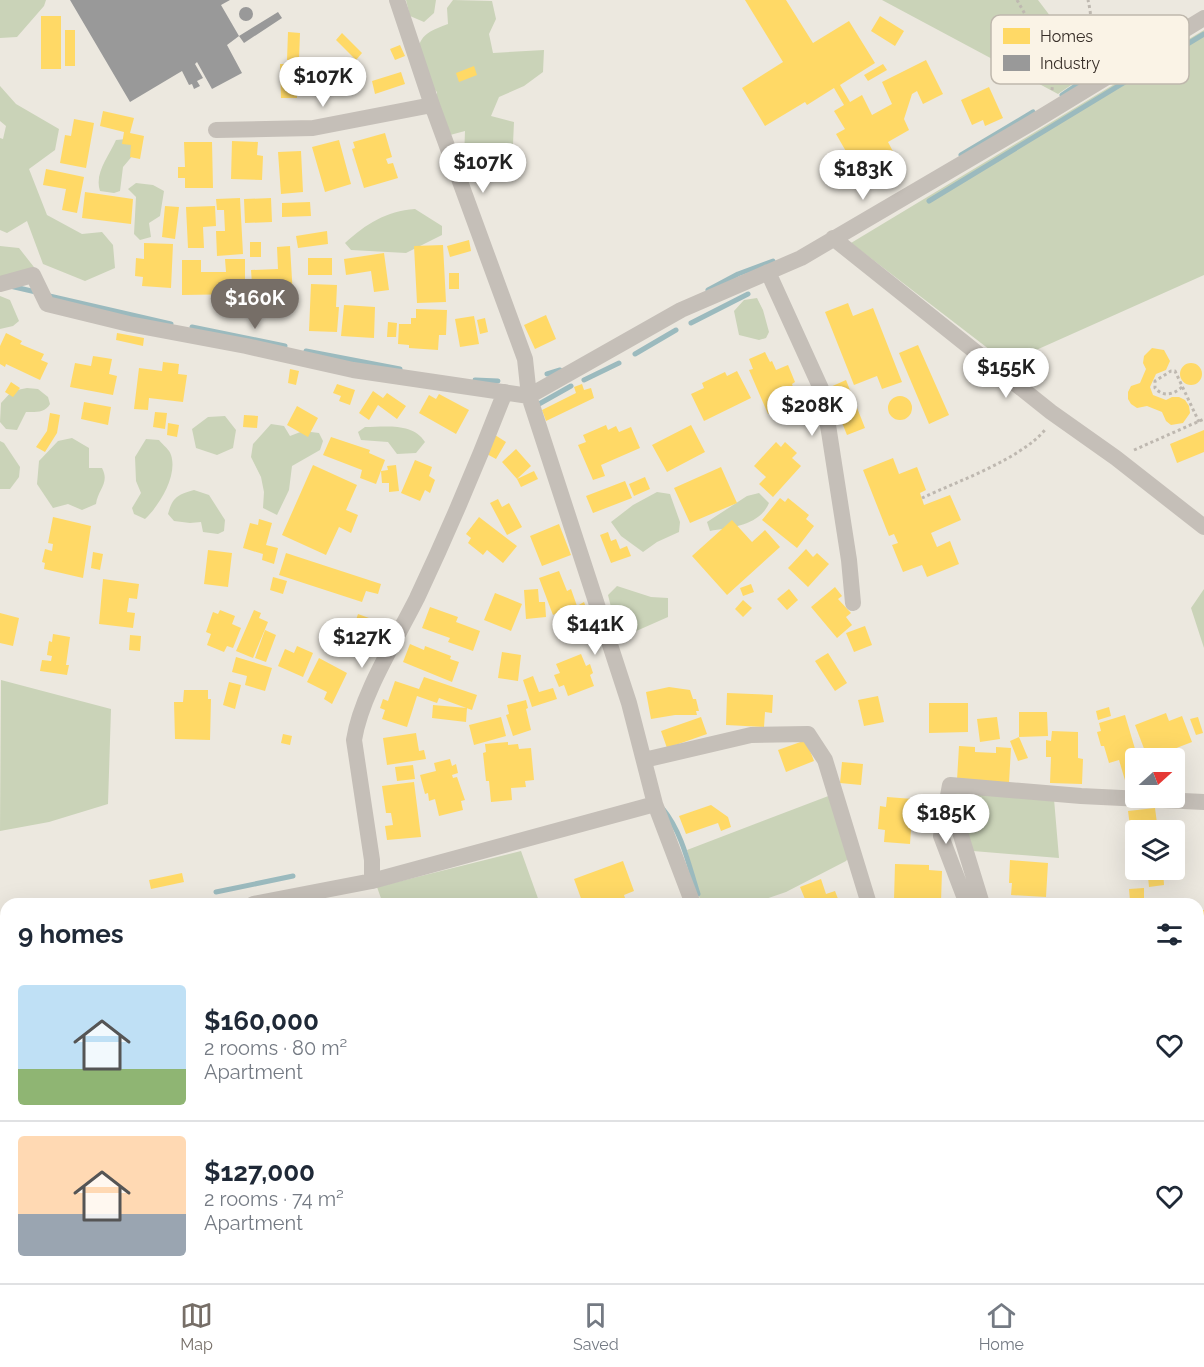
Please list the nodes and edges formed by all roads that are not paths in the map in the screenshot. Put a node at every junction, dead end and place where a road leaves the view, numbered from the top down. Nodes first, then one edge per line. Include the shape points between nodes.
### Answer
1 (397, 0) edge
2 (1204, 18) edge
3 (1189, 27) edge
4 (1095, 84) edge
5 (432, 105) junction
6 (216, 130) dead end
7 (833, 238) junction
8 (768, 272) junction
9 (0, 284) edge
10 (505, 392) junction
11 (529, 396) junction
12 (1204, 527) edge
13 (853, 603) dead end
14 (644, 760) junction
15 (1204, 802) edge
16 (655, 804) junction
17 (941, 836) dead end
18 (372, 881) junction
19 (284, 898) edge
20 (691, 898) edge
21 (867, 898) edge
22 (965, 898) edge
23 (980, 898) edge

1 - 5 street
2 - 3 street
4 - 7 street
5 - 6 street via 313,128
5 - 11 street via 525,359
7 - 8 street
7 - 12 street via 1056,416
8 - 11 street via 681,310
8 - 13 street via 823,393
9 - 10 street via 33,275 47,304 353,369
10 - 11 street
10 - 18 street via 476,469 356,728 354,740
11 - 14 street
14 - 16 street
14 - 21 street via 752,735 808,734 825,760
15 - 23 street via 950,785 947,801
16 - 18 street
16 - 20 street
17 - 22 street
18 - 19 street

